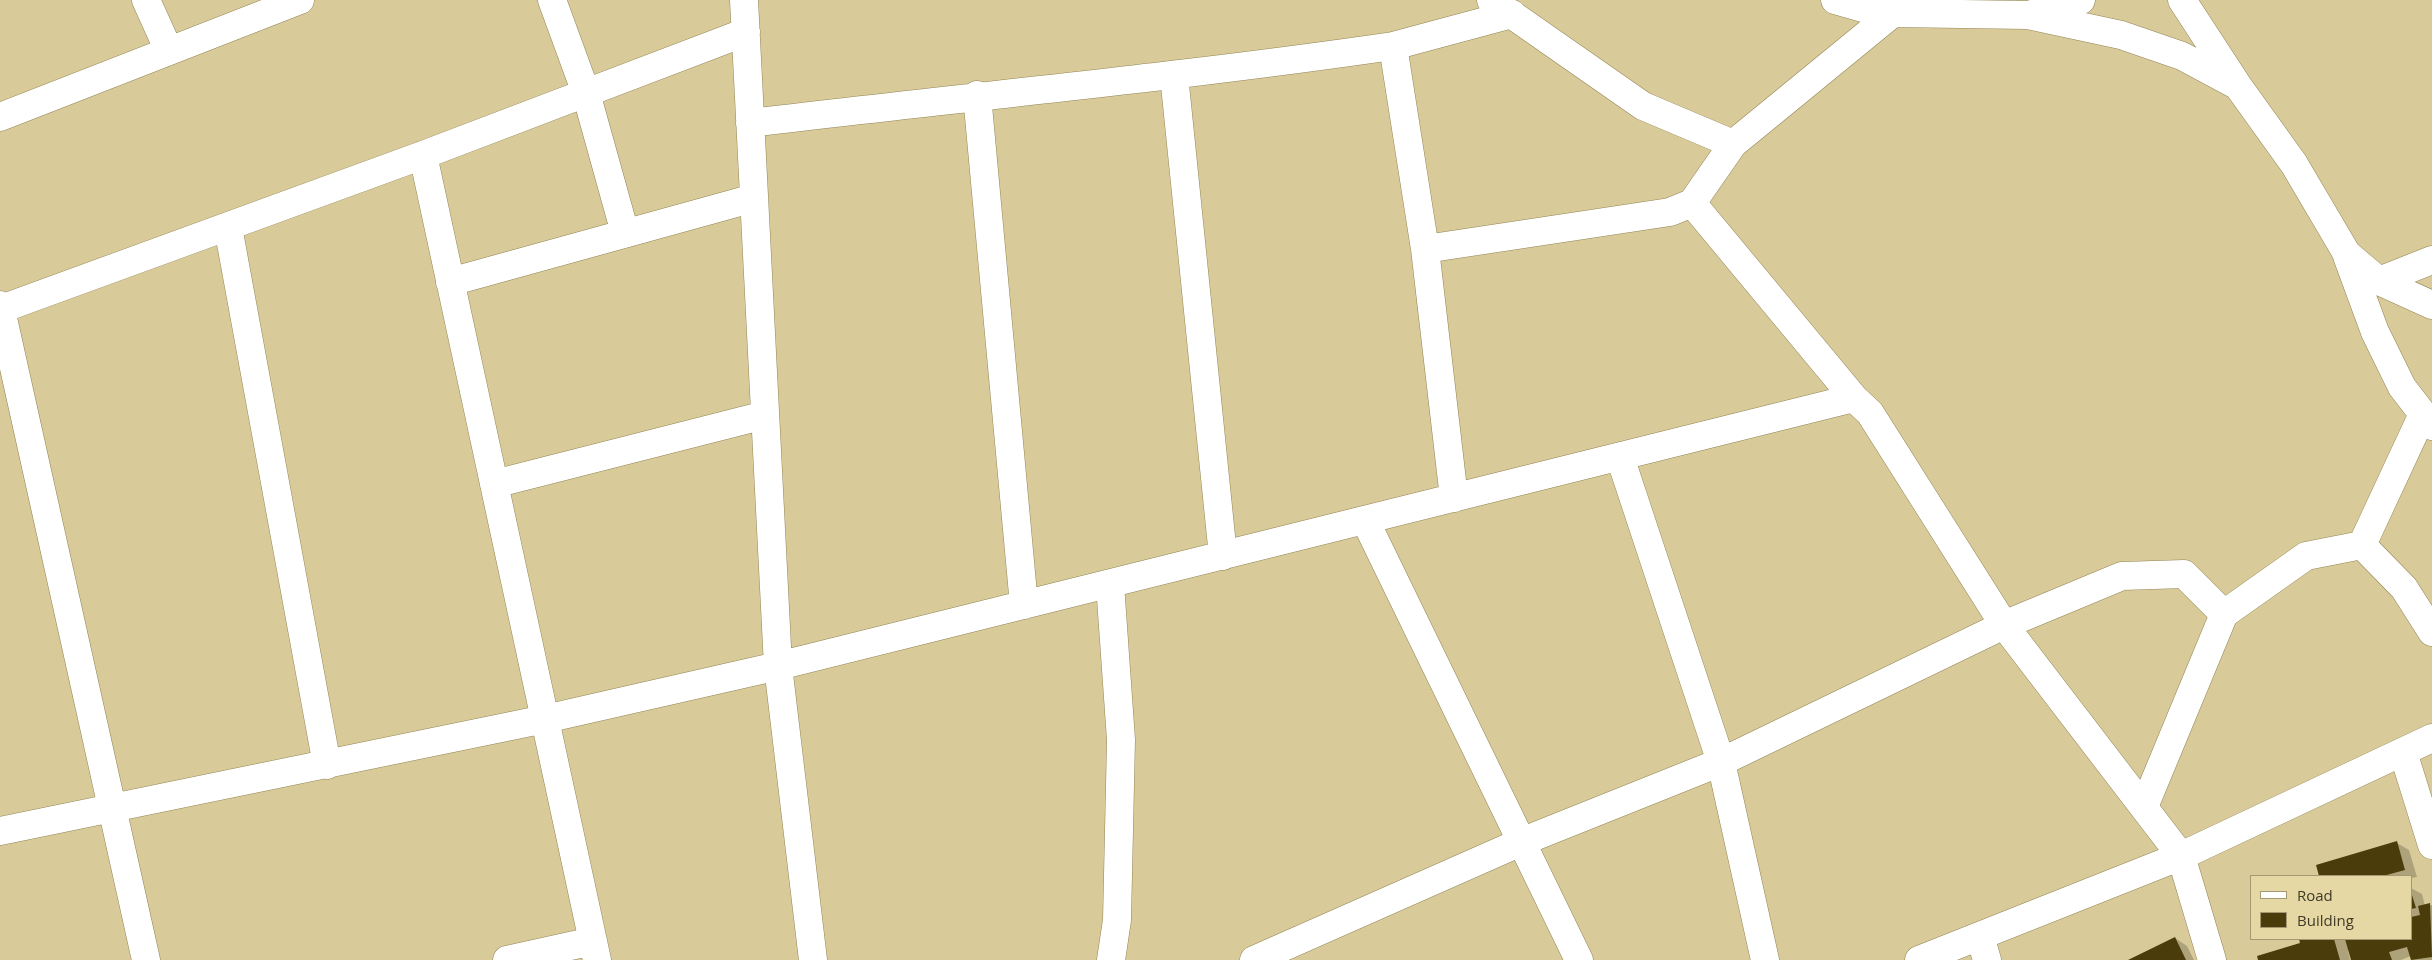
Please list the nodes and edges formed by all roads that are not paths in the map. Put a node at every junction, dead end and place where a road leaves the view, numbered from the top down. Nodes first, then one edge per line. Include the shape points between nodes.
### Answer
1 (146, 0) edge
2 (300, 0) edge
3 (552, 0) edge
4 (744, 0) edge
5 (1835, 0) edge
6 (2081, 0) edge
7 (2182, 0) edge
8 (1502, 7) edge
9 (1972, 8) edge
10 (1893, 13) junction
11 (2028, 16) junction
12 (746, 32) junction
13 (1393, 46) junction
14 (169, 51) junction
15 (1174, 75) junction
16 (2238, 86) junction
17 (586, 94) junction
18 (977, 95) junction
19 (0, 117) edge
20 (750, 123) junction
21 (1733, 144) junction
22 (423, 155) junction
23 (754, 198) junction
24 (1692, 203) junction
25 (228, 227) junction
26 (625, 233) junction
27 (1425, 249) junction
28 (2347, 254) junction
29 (2432, 260) edge
30 (2379, 281) junction
31 (450, 282) junction
32 (2432, 305) edge
33 (0, 307) edge
34 (1854, 398) junction
35 (765, 415) junction
36 (2427, 420) edge
37 (1620, 456) junction
38 (494, 484) junction
39 (1454, 498) junction
40 (1365, 520) junction
41 (2362, 546) junction
42 (1223, 556) junction
43 (1110, 584) junction
44 (1024, 605) junction
45 (2224, 614) junction
46 (2004, 625) junction
47 (2432, 632) edge
48 (778, 666) junction
49 (545, 719) junction
50 (2432, 738) edge
51 (2403, 752) junction
52 (1721, 762) junction
53 (327, 764) junction
54 (2144, 808) junction
55 (113, 809) junction
56 (0, 831) edge
57 (1521, 842) junction
58 (2432, 845) edge
59 (2181, 856) junction
60 (1984, 948) edge
61 (595, 951) edge
62 (146, 960) edge
63 (507, 960) edge
64 (813, 960) edge
65 (1111, 960) edge
66 (1254, 960) edge
67 (1579, 960) edge
68 (1765, 960) edge
69 (1919, 960) edge
70 (2212, 960) edge

1 - 14 street
2 - 14 street
3 - 17 street
4 - 12 street
5 - 10 street
6 - 11 street
7 - 16 street
8 - 13 street
8 - 21 street via 1643,106
9 - 10 street
9 - 11 street
10 - 21 street
11 - 16 street via 2121,35 2182,56
12 - 17 street
12 - 20 street
13 - 15 street via 1246,68
13 - 27 street
14 - 19 street
15 - 18 street
15 - 42 street
16 - 28 street via 2294,164
17 - 22 street
17 - 26 street
18 - 20 street
18 - 44 street
20 - 23 street
21 - 24 street
22 - 25 street
22 - 31 street
23 - 26 street
23 - 35 street
24 - 27 street via 1670,212
24 - 34 street
25 - 33 street
25 - 53 street
26 - 31 street
27 - 39 street
28 - 30 street
28 - 36 street via 2374,332 2402,387
29 - 30 street
30 - 32 street
31 - 38 street
33 - 55 street
34 - 37 street
34 - 46 street via 1870,413
35 - 38 street
35 - 48 street
36 - 41 street
37 - 39 street
37 - 52 street
38 - 49 street
39 - 40 street
40 - 42 street
40 - 57 street
41 - 45 street via 2306,556
41 - 47 street via 2404,588
42 - 43 street
43 - 44 street
43 - 65 street via 1122,740 1117,920
44 - 48 street
45 - 46 street via 2184,574 2122,576
45 - 54 street
46 - 52 street
46 - 54 street
48 - 49 street
48 - 64 street
49 - 53 street
49 - 61 street
50 - 51 street
51 - 58 street
51 - 59 street
52 - 57 street
52 - 68 street
53 - 55 street
54 - 59 street
55 - 56 street
55 - 62 street
57 - 66 street
57 - 67 street
59 - 60 street
59 - 70 street
60 - 69 street
61 - 63 street

